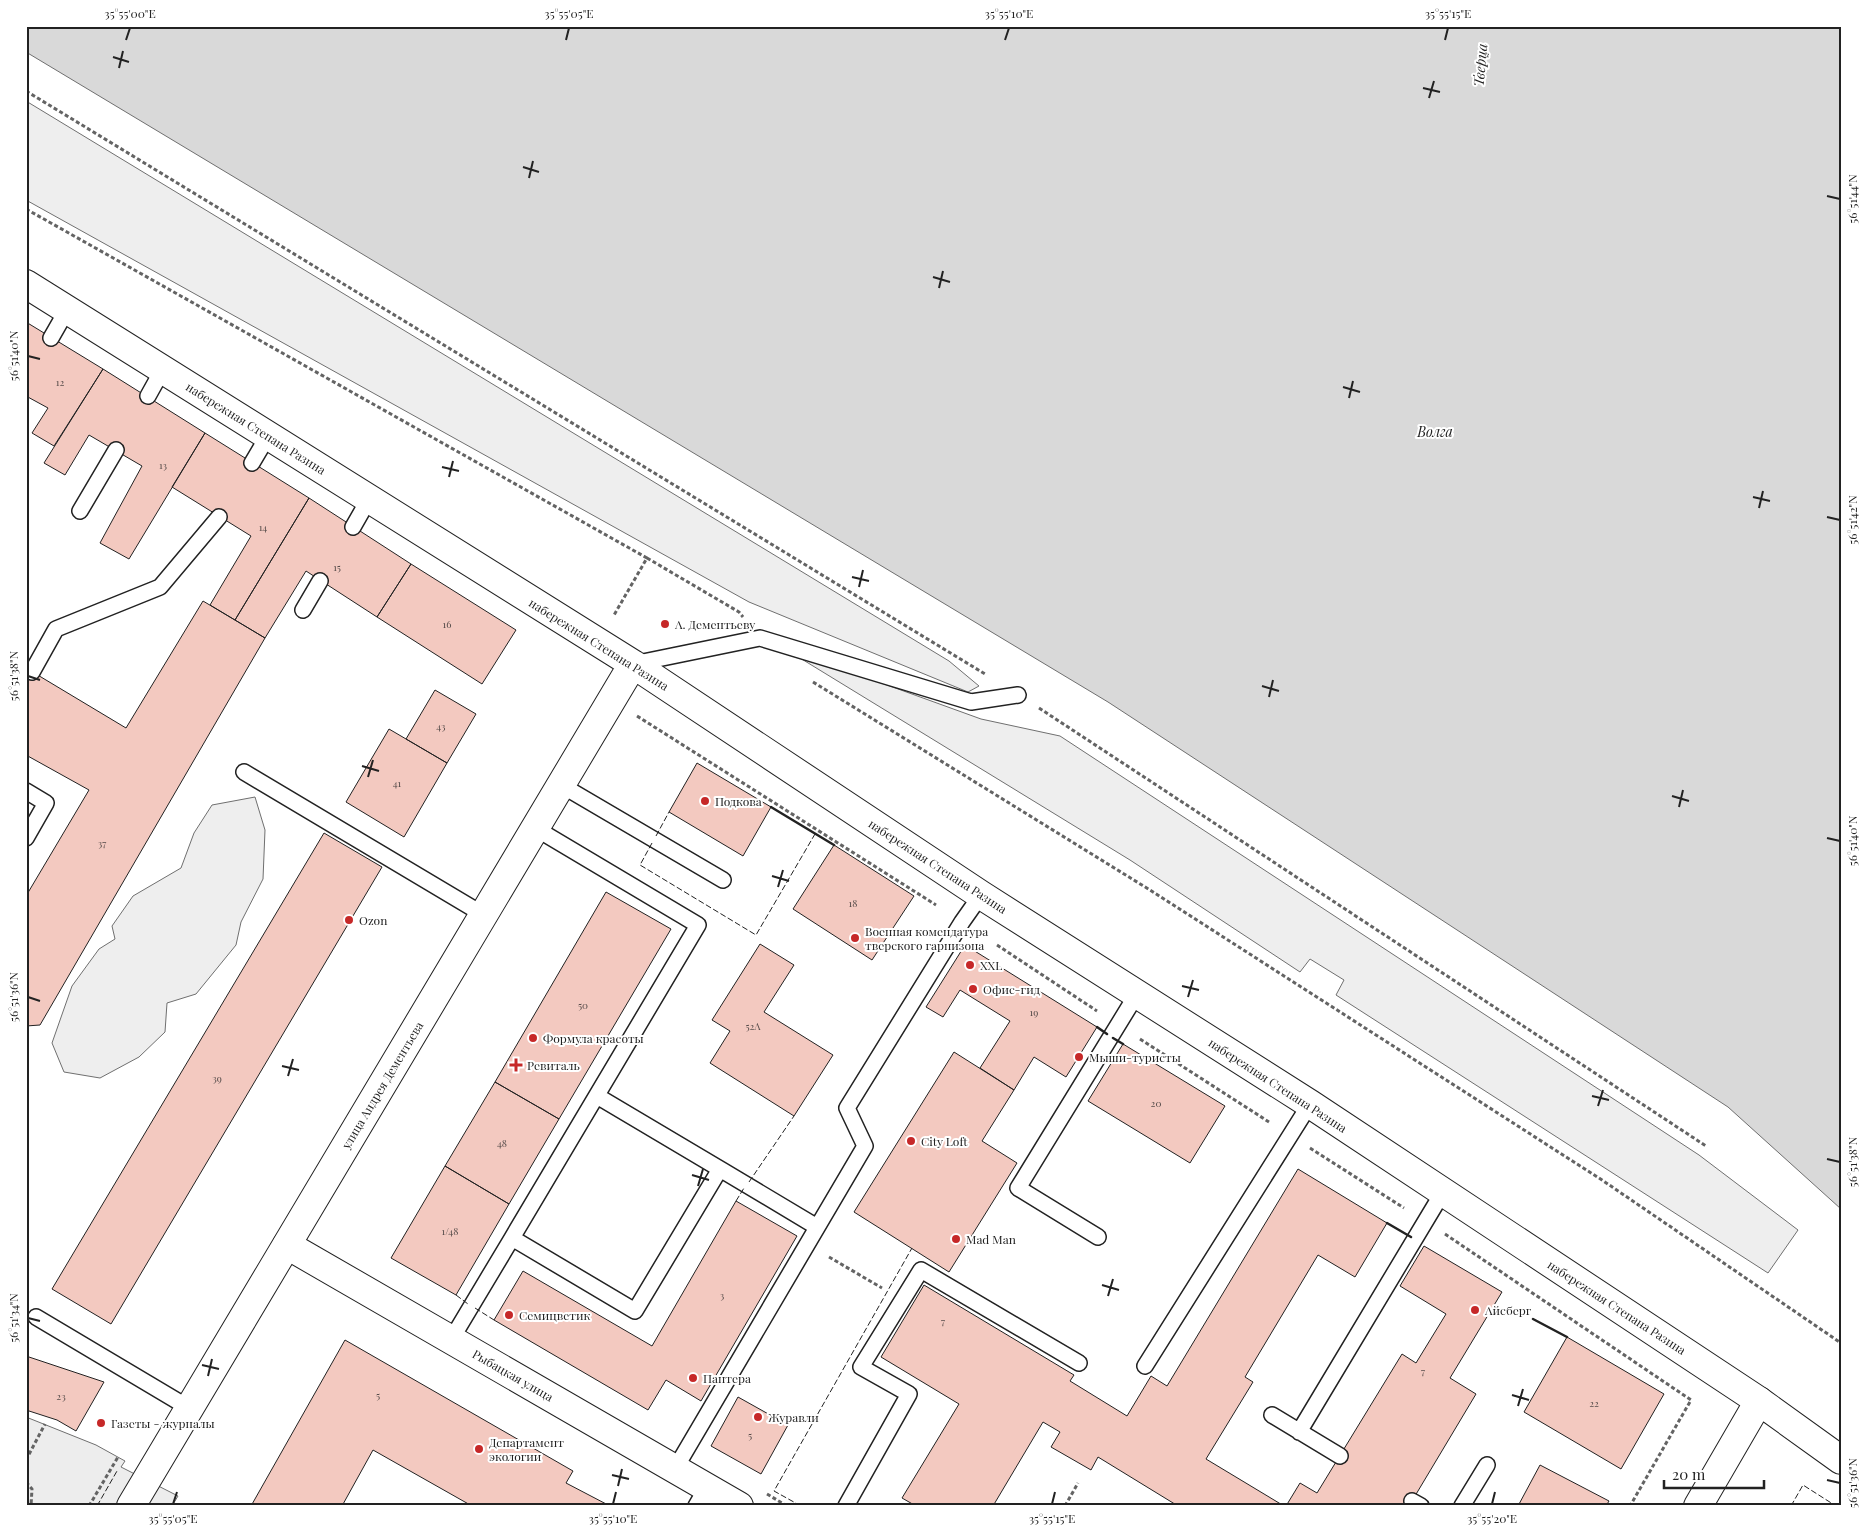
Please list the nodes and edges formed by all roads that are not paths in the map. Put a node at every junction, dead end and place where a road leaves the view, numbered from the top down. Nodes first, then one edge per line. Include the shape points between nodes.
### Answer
1 (26, 284) edge
2 (67, 310) junction
3 (51, 338) dead end
4 (163, 370) junction
5 (148, 396) dead end
6 (268, 436) junction
7 (116, 450) dead end
8 (252, 463) dead end
9 (369, 499) junction
10 (80, 511) dead end
11 (220, 517) dead end
12 (353, 526) dead end
13 (320, 581) dead end
14 (303, 610) dead end
15 (633, 664) junction
16 (32, 672) dead end
17 (1018, 695) road end
18 (244, 772) dead end
19 (561, 785) junction
20 (26, 791) edge
21 (535, 828) junction
22 (26, 838) edge
23 (723, 880) dead end
24 (981, 895) junction
25 (484, 914) junction
26 (1137, 994) junction
27 (597, 1096) junction
28 (1310, 1104) junction
29 (720, 1169) junction
30 (1443, 1192) junction
31 (817, 1227) junction
32 (1098, 1237) dead end
33 (512, 1238) junction
34 (287, 1245) junction
35 (36, 1317) dead end
36 (451, 1340) junction
37 (1079, 1363) dead end
38 (1145, 1366) dead end
39 (1759, 1401) junction
40 (190, 1408) junction
41 (1272, 1415) dead end
42 (1299, 1432) junction
43 (1340, 1456) dead end
44 (1841, 1460) edge
45 (1486, 1464) dead end
46 (675, 1469) junction
47 (701, 1496) edge
48 (131, 1506) edge
49 (739, 1506) edge
50 (846, 1506) edge
51 (1462, 1506) edge
52 (1698, 1506) edge

1 - 2 street, набережная Степана Разина
2 - 3 lane
2 - 4 street, набережная Степана Разина
4 - 5 lane
4 - 6 street, набережная Степана Разина
6 - 8 lane
6 - 9 street, набережная Степана Разина
7 - 10 lane
9 - 12 lane
9 - 15 street, набережная Степана Разина
11 - 16 lane via 160,587 56,629
13 - 14 lane
15 - 17 lane via 760,638 971,702
15 - 19 street, улица Андрея Дементьева
15 - 24 street, набережная Степана Разина
18 - 25 lane
19 - 21 street, улица Андрея Дементьева
19 - 23 lane
20 - 22 lane via 46,803
21 - 25 street, улица Андрея Дементьева
21 - 27 lane via 698,925
24 - 26 street, набережная Степана Разина
24 - 31 lane via 847,1108 865,1146
25 - 34 street, улица Андрея Дементьева
26 - 28 street, набережная Степана Разина
26 - 32 lane via 1018,1188
27 - 29 lane
27 - 33 lane
28 - 30 street, набережная Степана Разина
28 - 38 lane
29 - 31 lane
29 - 33 lane via 635,1311
30 - 39 street, набережная Степана Разина
30 - 42 lane
31 - 46 lane
33 - 36 lane
34 - 36 street, Рыбацкая улица
34 - 40 street, улица Андрея Дементьева
35 - 40 lane
36 - 46 street, Рыбацкая улица
37 - 50 lane via 921,1270 861,1367 909,1394
39 - 44 street, набережная Степана Разина
39 - 52 street
40 - 48 street, улица Андрея Дементьева
41 - 42 lane
42 - 43 lane
45 - 51 lane
46 - 47 street, Рыбацкая улица
47 - 49 street, Рыбацкая улица

